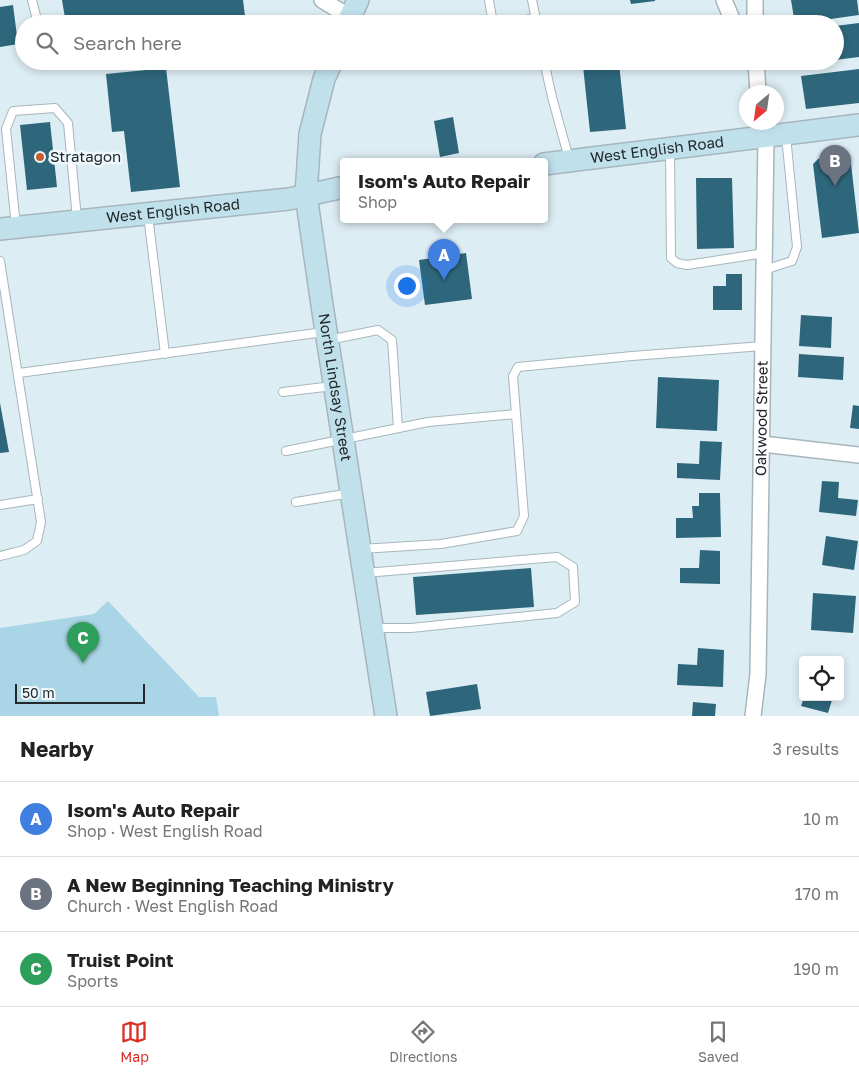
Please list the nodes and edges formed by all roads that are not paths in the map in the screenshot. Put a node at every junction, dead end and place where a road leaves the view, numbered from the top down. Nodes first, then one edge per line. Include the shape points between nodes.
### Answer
1 (32, 0) edge
2 (322, 0) edge
3 (489, 0) edge
4 (532, 0) edge
5 (724, 0) edge
6 (754, 0) edge
7 (352, 13) edge
8 (36, 15) edge
9 (492, 15) edge
10 (535, 15) edge
11 (730, 15) edge
12 (755, 15) edge
13 (328, 70) edge
14 (546, 70) edge
15 (752, 70) edge
16 (756, 70) edge
17 (757, 85) edge
18 (757, 85) edge
19 (859, 126) edge
20 (772, 131) edge
21 (670, 148) junction
22 (570, 161) junction
23 (548, 164) edge
24 (340, 188) edge
25 (306, 195) junction
26 (148, 215) junction
27 (77, 222) junction
28 (8, 229) edge
29 (764, 253) junction
30 (0, 260) edge
31 (764, 270) junction
32 (327, 336) junction
33 (763, 346) junction
34 (165, 354) junction
35 (19, 373) junction
36 (335, 386) junction
37 (283, 392) dead end
38 (516, 414) junction
39 (398, 428) junction
40 (343, 439) junction
41 (762, 444) junction
42 (286, 451) dead end
43 (859, 455) edge
44 (352, 492) junction
45 (38, 499) junction
46 (296, 502) dead end
47 (0, 505) edge
48 (360, 550) junction
49 (0, 556) edge
50 (364, 573) junction
51 (373, 628) junction
52 (386, 716) edge
53 (753, 716) edge

1 - 8 lane
2 - 7 street
3 - 9 lane
4 - 10 lane
5 - 11 street
6 - 12 street
13 - 25 main road, North Lindsay Street via 310,134
14 - 22 lane
15 - 17 street
16 - 18 street
19 - 20 main road, West English Road
20 - 21 main road, West English Road
20 - 29 street, Oakwood Street
20 - 31 lane via 797,247 792,260
21 - 22 main road, West English Road
21 - 29 lane via 671,258 687,265
22 - 23 main road, West English Road
24 - 25 main road, West English Road
25 - 26 main road, West English Road
25 - 32 main road, North Lindsay Street
26 - 27 main road, West English Road
26 - 34 lane
27 - 28 main road, West English Road
27 - 28 lane via 68,123 55,108 13,111 6,129
29 - 31 street, Oakwood Street
30 - 35 lane
31 - 33 street, Oakwood Street
32 - 34 lane
32 - 36 main road, North Lindsay Street
32 - 39 lane via 378,330 392,340
33 - 38 lane via 518,367 514,376
33 - 41 street, Oakwood Street
34 - 35 lane
35 - 45 lane
36 - 37 lane
36 - 40 main road, North Lindsay Street
38 - 39 lane
38 - 48 lane via 524,516 517,531 441,544
39 - 40 lane
40 - 42 lane
40 - 44 main road, North Lindsay Street
41 - 43 street
41 - 53 street, Oakwood Street via 758,674
44 - 46 lane
44 - 48 main road, North Lindsay Street
45 - 47 lane
45 - 49 lane via 42,522 36,541 24,550
48 - 50 main road, North Lindsay Street
50 - 51 main road, North Lindsay Street
50 - 51 lane via 557,557 573,567 575,602 557,613 411,628
51 - 52 main road, North Lindsay Street

